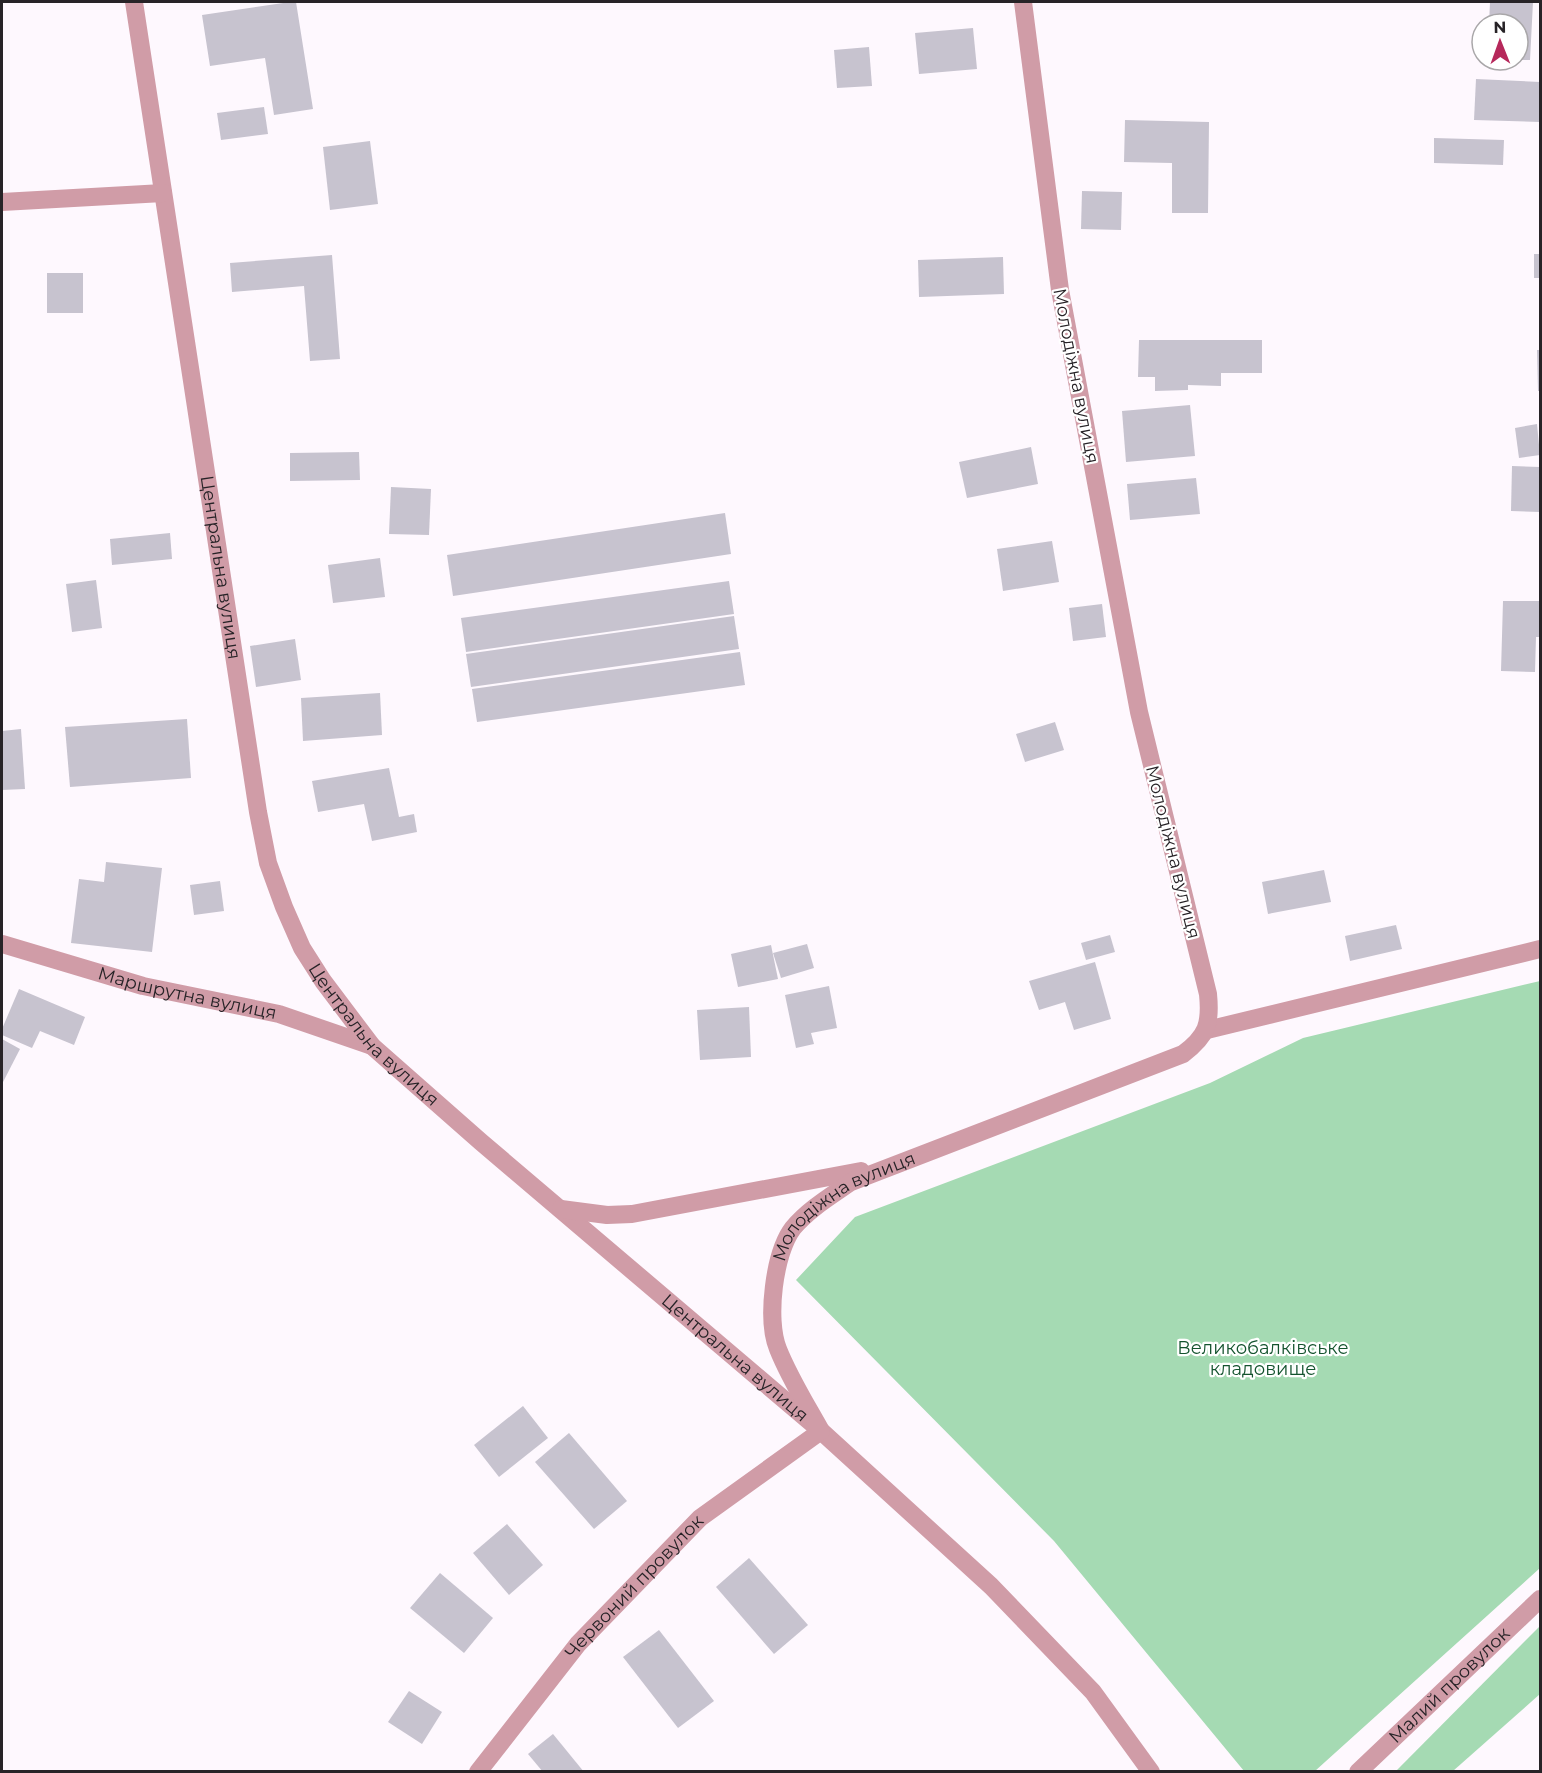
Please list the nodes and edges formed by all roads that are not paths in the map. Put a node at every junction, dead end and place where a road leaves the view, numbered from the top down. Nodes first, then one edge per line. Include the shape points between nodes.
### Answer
1 (134, 2) edge
2 (1023, 2) edge
3 (163, 193) junction
4 (2, 202) edge
5 (2, 944) edge
6 (1540, 949) edge
7 (1207, 1030) junction
8 (372, 1046) junction
9 (890, 1166) junction
10 (561, 1209) junction
11 (821, 1431) junction
12 (1540, 1599) edge
13 (478, 1772) edge
14 (1151, 1772) edge
15 (1358, 1772) edge

1 - 3 street, Центральна вулиця
2 - 7 street, Молодіжна вулиця via 1060,290 1139,712 1208,994
3 - 4 street
3 - 8 street, Центральна вулиця via 268,863 302,948
5 - 8 street, Маршрутна вулиця via 143,986 279,1014
6 - 7 street
7 - 9 street, Молодіжна вулиця via 1183,1054
8 - 10 street, Центральна вулиця
9 - 10 street via 632,1214
9 - 11 street, Молодіжна вулиця via 851,1182 819,1204 792,1229 780,1258 772,1317 777,1347
10 - 11 street, Центральна вулиця
11 - 13 street, Червоний провулок via 700,1518 578,1644
11 - 14 street, Центральна вулиця via 991,1586 1093,1692
12 - 15 street, Малий провулок

